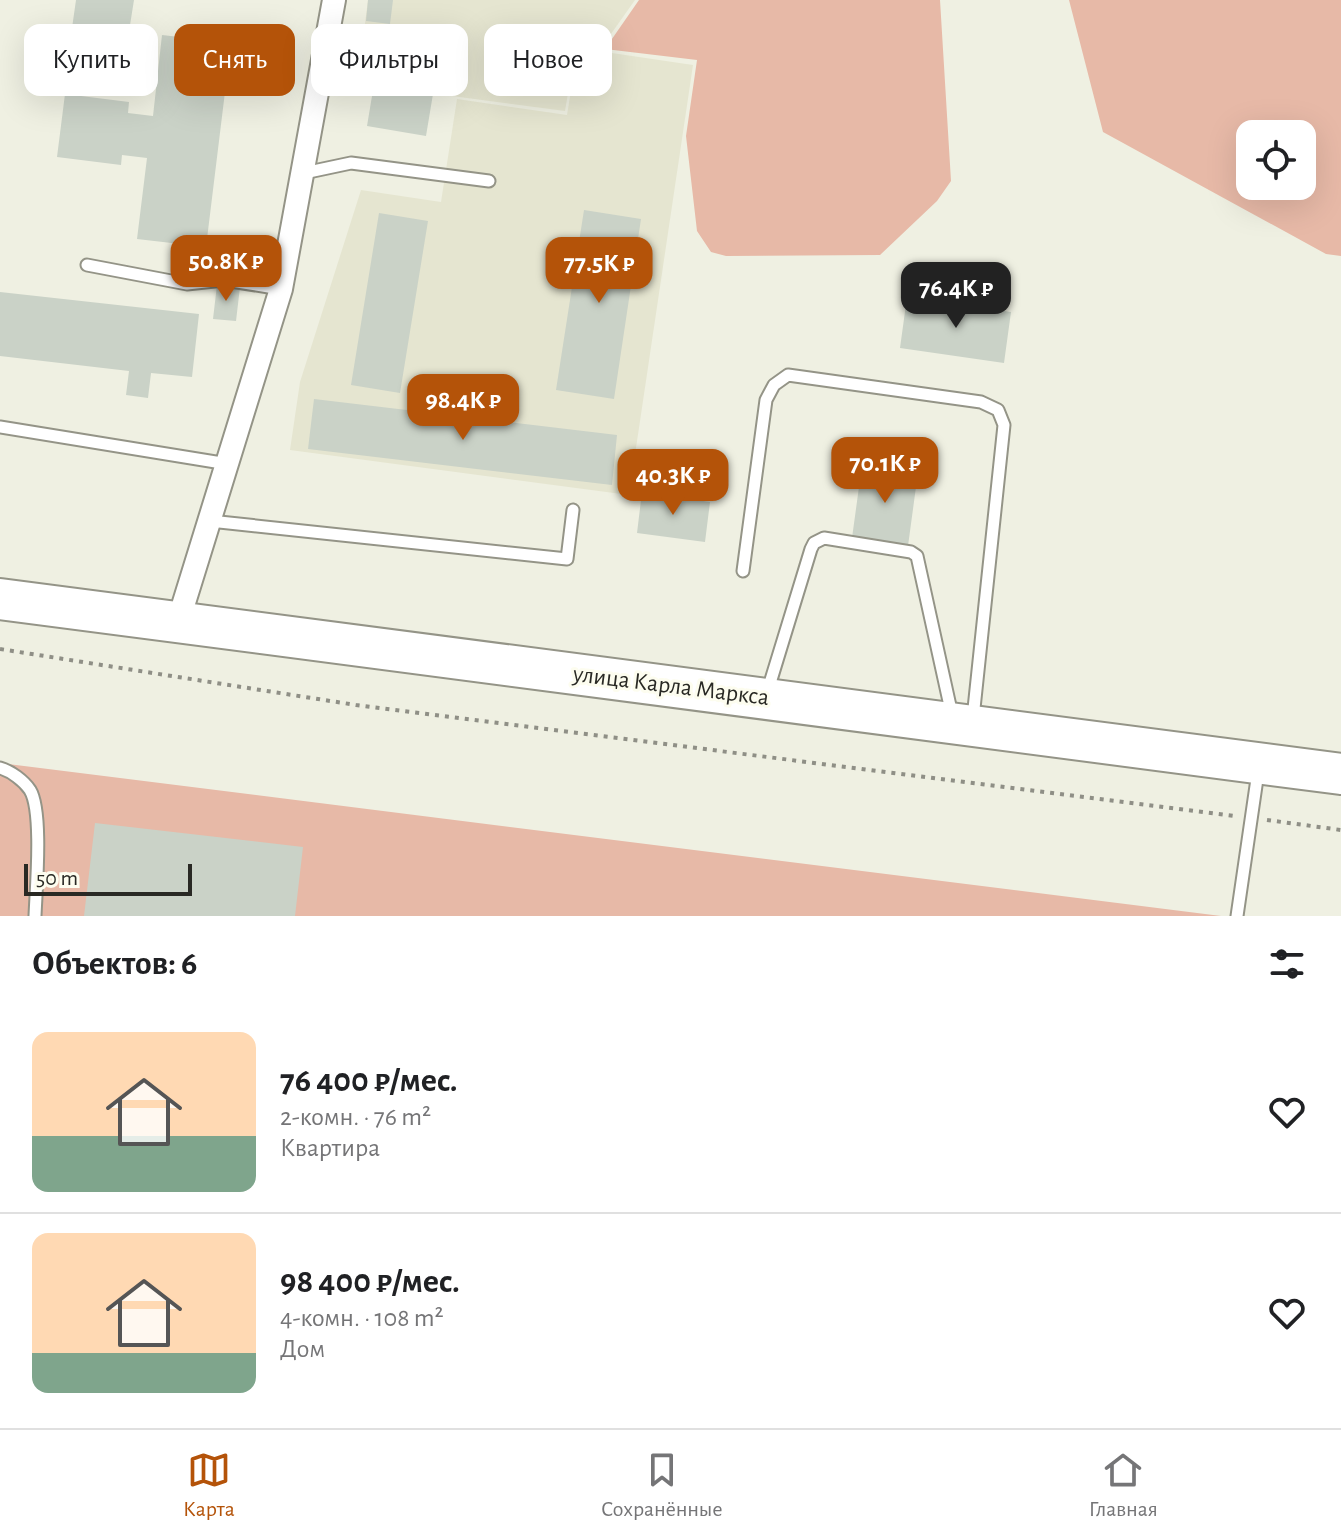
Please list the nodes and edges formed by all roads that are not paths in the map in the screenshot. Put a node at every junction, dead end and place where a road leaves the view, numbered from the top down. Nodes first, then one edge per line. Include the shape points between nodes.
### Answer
1 (334, 0) edge
2 (304, 173) junction
3 (489, 181) dead end
4 (87, 265) dead end
5 (281, 289) junction
6 (0, 427) edge
7 (228, 464) junction
8 (573, 510) dead end
9 (210, 521) junction
10 (743, 571) dead end
11 (0, 599) edge
12 (178, 622) junction
13 (765, 699) junction
14 (963, 724) junction
15 (1259, 763) junction
16 (0, 768) edge
17 (1341, 774) edge
18 (35, 916) edge
19 (1237, 916) edge

1 - 2 street
2 - 3 lane via 351,163
2 - 5 street
4 - 5 lane via 187,284 224,280
5 - 7 street
6 - 7 lane
7 - 9 street
8 - 9 lane via 567,559
9 - 12 street
10 - 14 lane via 766,400 788,375 981,402 998,410 1004,425
11 - 12 highway, улица Карла Маркса
12 - 13 highway, улица Карла Маркса
13 - 14 highway, улица Карла Маркса
13 - 14 lane via 811,549 824,538 917,556
14 - 15 highway, улица Карла Маркса
15 - 17 highway, улица Карла Маркса
15 - 19 lane
16 - 18 lane via 31,791 37,818

